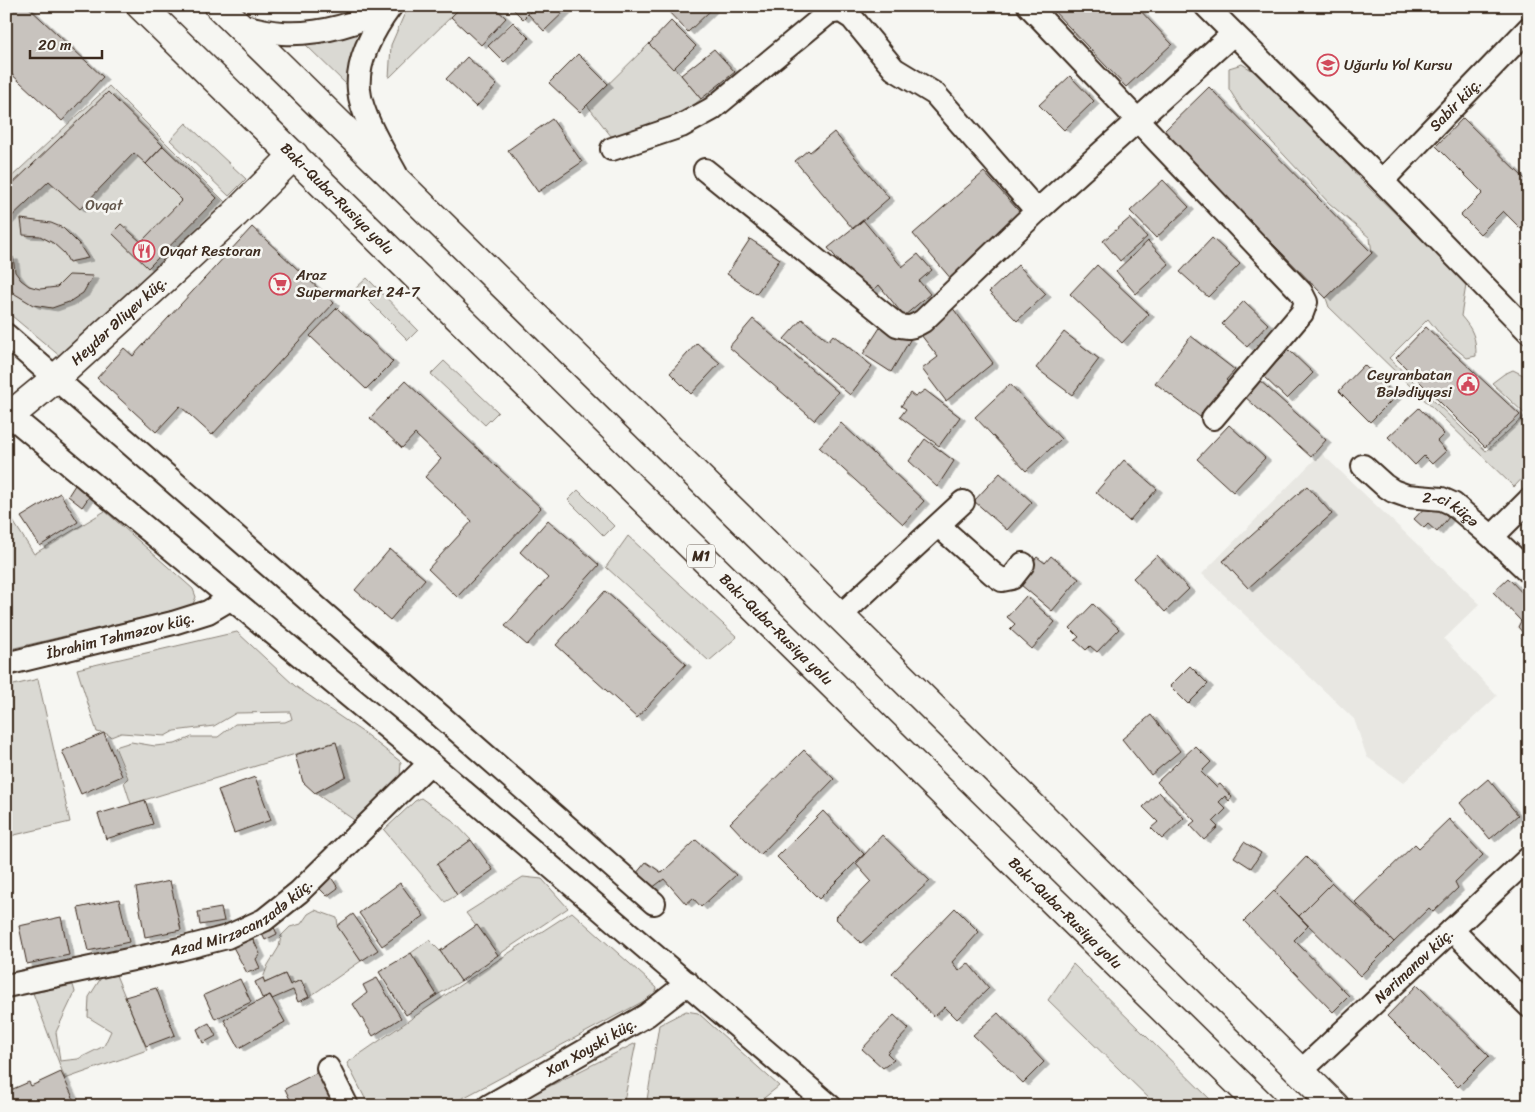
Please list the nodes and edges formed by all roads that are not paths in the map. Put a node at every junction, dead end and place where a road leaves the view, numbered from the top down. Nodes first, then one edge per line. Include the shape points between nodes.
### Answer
1 (141, 6) edge
2 (1029, 6) edge
3 (1206, 6) edge
4 (391, 7) edge
5 (227, 15) edge
6 (1529, 28) edge
7 (1233, 34) junction
8 (1137, 120) junction
9 (612, 149) dead end
10 (294, 155) junction
11 (705, 170) dead end
12 (1382, 181) junction
13 (402, 186) junction
14 (1037, 211) junction
15 (1529, 332) edge
16 (6, 335) edge
17 (56, 378) junction
18 (8, 416) edge
19 (1213, 418) dead end
20 (1364, 466) dead end
21 (1529, 500) edge
22 (963, 502) dead end
23 (939, 526) junction
24 (1492, 537) junction
25 (1022, 564) dead end
26 (1529, 572) edge
27 (230, 599) junction
28 (840, 616) junction
29 (6, 664) edge
30 (430, 763) junction
31 (1529, 858) edge
32 (654, 903) dead end
33 (1452, 930) junction
34 (688, 983) junction
35 (6, 986) edge
36 (1529, 1006) edge
37 (328, 1068) dead end
38 (1300, 1072) junction
39 (347, 1106) edge
40 (489, 1106) edge
41 (830, 1106) edge
42 (1262, 1106) edge
43 (1335, 1106) edge

1 - 10 main road, Bakı-Quba-Rusiya yolu / M1
2 - 8 street
3 - 7 street
4 - 5 street via 367,19 315,32 263,31
4 - 13 street via 368,46 361,66 359,91 367,117
5 - 13 main road
6 - 12 street, Sabir küç.
7 - 8 street
7 - 12 street
8 - 14 street
8 - 19 street via 1301,292 1306,302 1302,313
9 - 14 street via 681,126 712,109 828,13 841,11 852,18 894,69 935,94
10 - 17 main road, Heydər Əliyev küç. via 235,214
10 - 42 main road, Bakı-Quba-Rusiya yolu / M1
11 - 14 street via 898,325 906,328 923,321
12 - 15 street
13 - 28 main road
16 - 17 street
17 - 18 main road, Heydər Əliyev küç.
17 - 32 street
18 - 27 street
20 - 24 street, 2-ci küçə via 1393,491 1407,496 1442,499 1453,504
21 - 24 street
22 - 23 street
23 - 25 street via 1002,580 1012,578
23 - 28 street
24 - 26 street, 2-ci küçə
27 - 29 street, İbrahim Təhməzov küç. via 208,612 173,623
27 - 30 street
28 - 38 main road
30 - 34 street
30 - 35 street, Azad Mirzəcanzadə küç. via 299,892 264,920 227,937
31 - 33 street, Nərimanov küç.
33 - 36 street
33 - 38 street, Nərimanov küç.
34 - 40 street, Xan Xoyski küç. via 646,1015
34 - 41 street
37 - 39 street
38 - 43 main road

